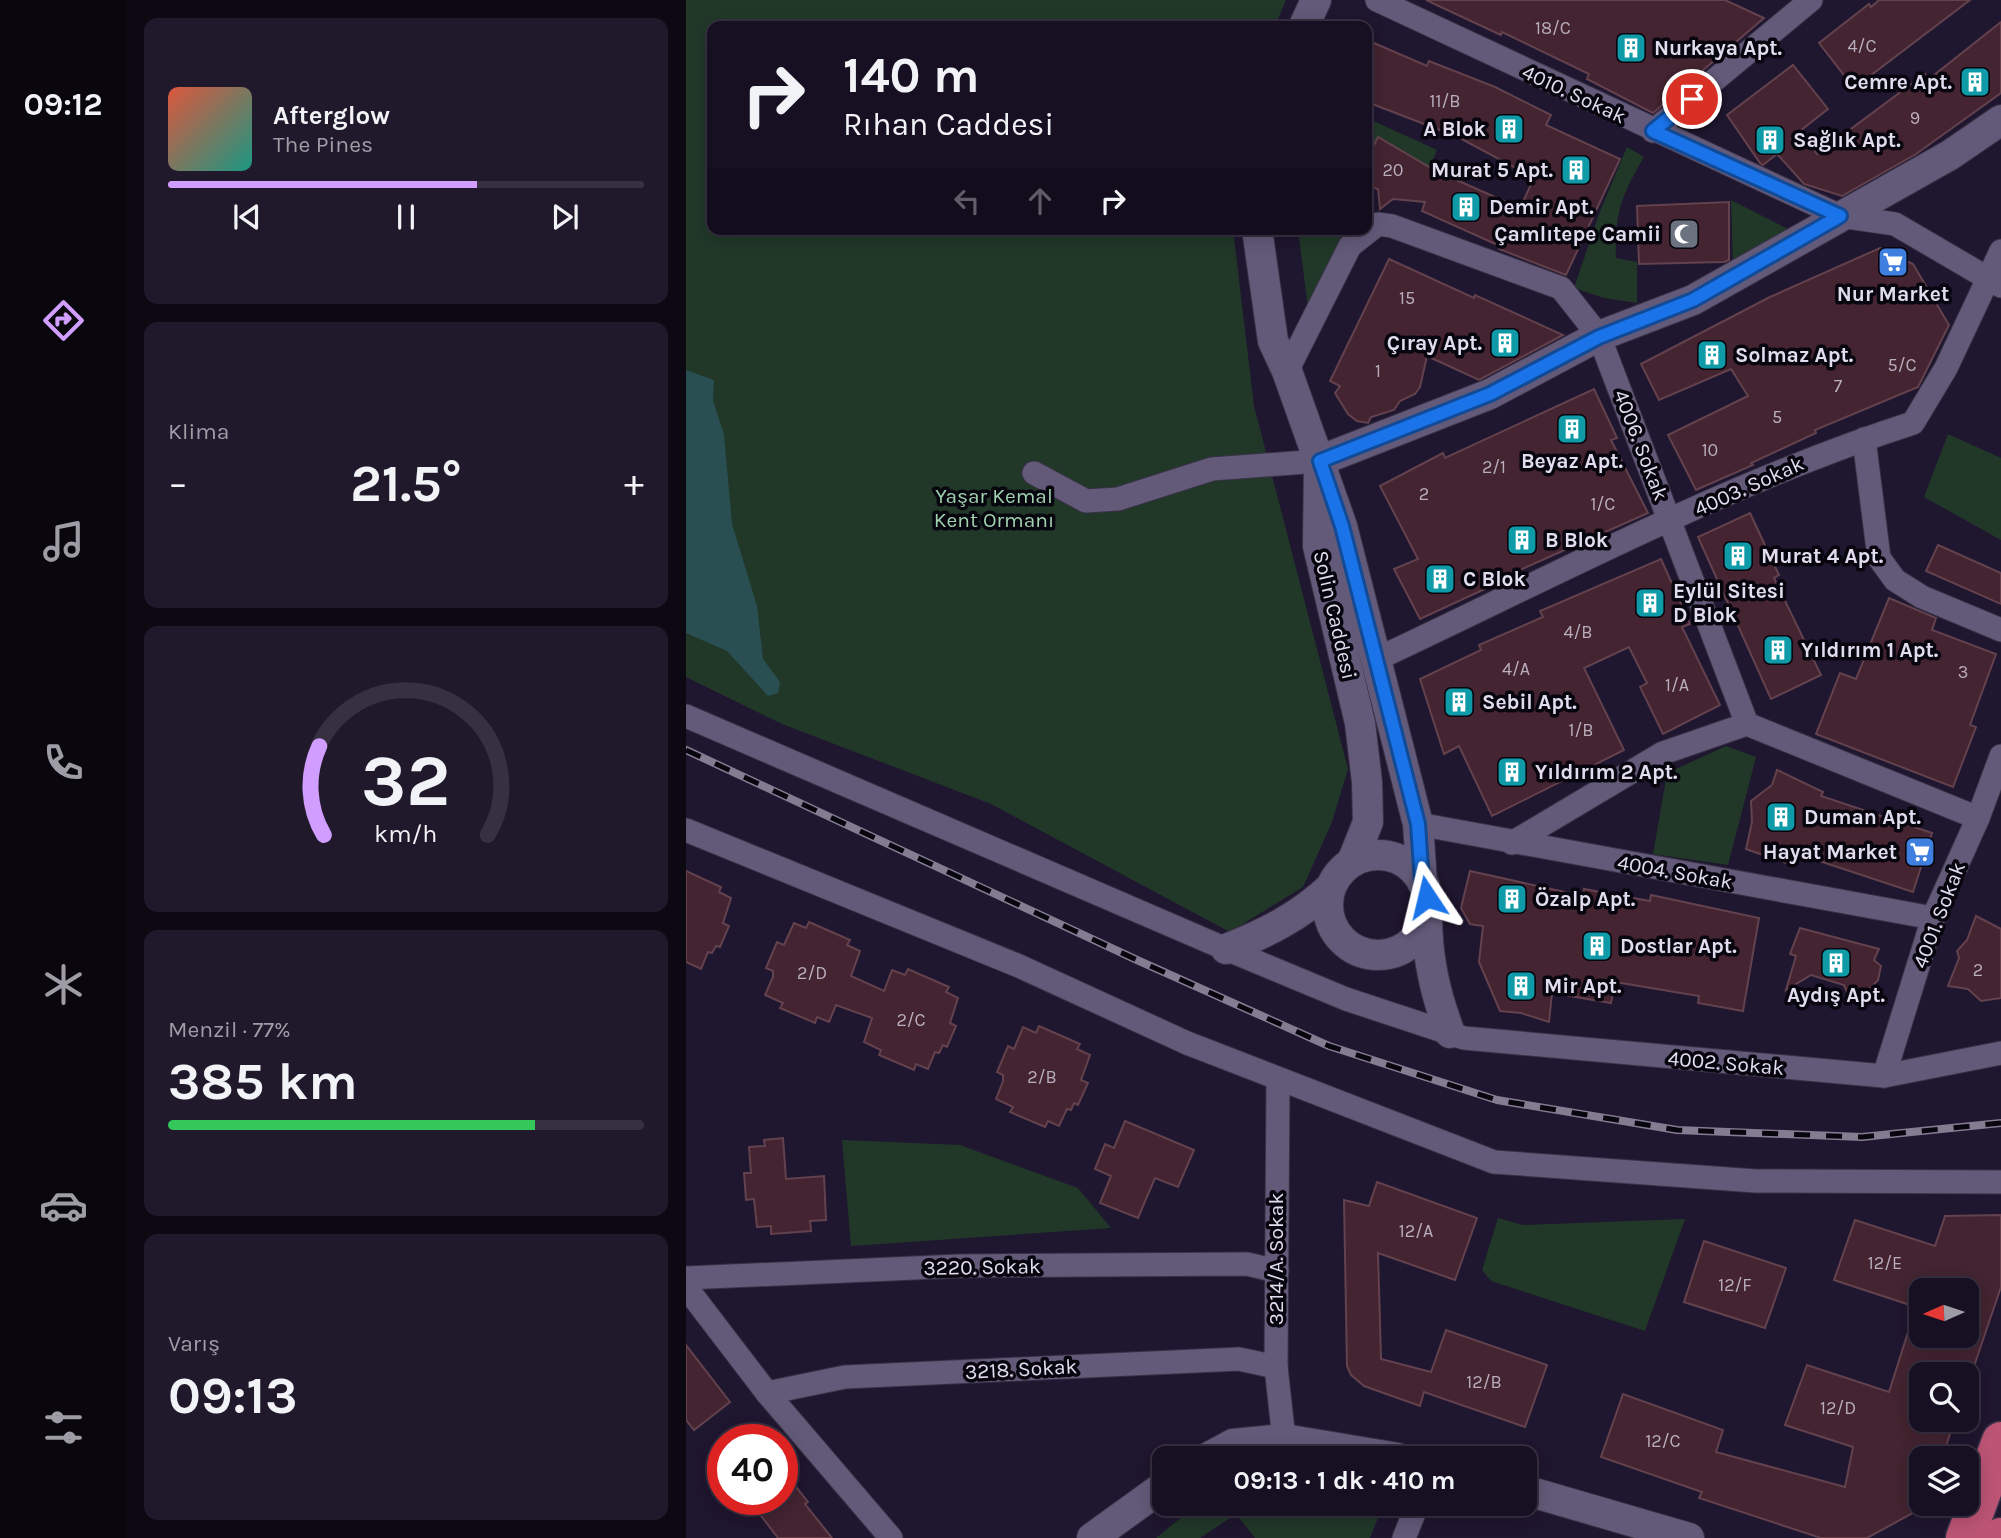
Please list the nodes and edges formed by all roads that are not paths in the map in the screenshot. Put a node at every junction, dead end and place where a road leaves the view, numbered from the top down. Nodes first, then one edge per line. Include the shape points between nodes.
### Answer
1 (1316, 0) edge
2 (1377, 0) edge
3 (1807, 1) edge
4 (1306, 21) edge
5 (2001, 120) edge
6 (1653, 131) junction
7 (1840, 216) junction
8 (1372, 229) edge
9 (1258, 235) edge
10 (1364, 235) edge
11 (2001, 251) edge
12 (1994, 283) edge
13 (1599, 337) junction
14 (1287, 371) junction
15 (1864, 439) junction
16 (1320, 461) junction
17 (1034, 473) dead end
18 (1670, 522) junction
19 (2001, 630) edge
20 (1377, 659) junction
21 (686, 716) edge
22 (1747, 724) junction
23 (2001, 756) edge
24 (1978, 818) junction
25 (1418, 824) junction
26 (686, 830) edge
27 (1512, 843) junction
28 (1352, 862) junction
29 (1422, 882) junction
30 (1331, 887) junction
31 (1427, 914) junction
32 (1933, 918) junction
33 (1226, 949) junction
34 (1450, 1033) junction
35 (2001, 1054) edge
36 (1884, 1076) junction
37 (1278, 1079) junction
38 (2001, 1182) edge
39 (1277, 1271) junction
40 (686, 1278) edge
41 (686, 1287) edge
42 (1276, 1367) junction
43 (768, 1394) junction
44 (1284, 1439) junction
45 (2001, 1441) edge
46 (1229, 1446) edge
47 (1326, 1446) edge
48 (1537, 1494) edge
49 (1152, 1495) edge
50 (1537, 1509) edge
51 (1413, 1516) edge
52 (891, 1538) edge
53 (1092, 1538) edge
54 (1404, 1538) edge
55 (1639, 1538) edge
56 (1689, 1538) edge
57 (1965, 1538) edge

1 - 4 street
2 - 6 street, 4010. Sokak
3 - 6 street
5 - 7 street via 1950,155
6 - 7 street, 4010. Sokak
7 - 12 street, 4010. Sokak via 1895,224
7 - 13 street via 1693,300
8 - 13 street, 4006. Sokak via 1378,224 1392,226 1561,288
9 - 14 street via 1273,341
10 - 14 street, 4006. Sokak via 1350,246
11 - 12 street, 4003. Sokak
12 - 15 street, 4003. Sokak via 1913,423
13 - 16 street via 1490,394
13 - 18 street, 4006. Sokak
14 - 16 street
15 - 18 street, 4003. Sokak
15 - 19 street via 1879,558 1895,580 1922,597
16 - 17 street via 1212,469 1118,499 1086,500
16 - 20 street, Solin Caddesi
16 - 28 street, Solin Caddesi via 1318,546 1360,723 1367,782 1368,822
18 - 20 street, 4003. Sokak
18 - 22 street, 4006. Sokak
20 - 25 street, Solin Caddesi
21 - 33 street, 4002. Sokak
22 - 24 street
22 - 27 street via 1663,753
23 - 24 street, 4001. Sokak
24 - 32 street, 4001. Sokak
25 - 27 street, 4004. Sokak
25 - 29 street, Solin Caddesi
26 - 37 street via 1019,966
27 - 32 street, 4004. Sokak
28 - 29 street via 1367,856 1399,859
28 - 30 street
29 - 31 street
30 - 31 street via 1328,903 1334,927 1349,946 1364,953 1381,955 1410,943
30 - 33 street via 1306,911 1276,929
31 - 34 street via 1427,953
32 - 36 street, 4001. Sokak
33 - 34 street, 4002. Sokak via 1346,999
34 - 36 street, 4002. Sokak via 1514,1045
35 - 36 street, 4002. Sokak
37 - 38 street via 1494,1162 1756,1181
37 - 39 street, 3214/A. Sokak
39 - 40 street, 3220. Sokak via 1247,1264 970,1266
39 - 42 street, 3214/A. Sokak
41 - 43 street
42 - 43 street, 3218. Sokak via 1239,1359 845,1377
42 - 44 street, 3214/A. Sokak
43 - 52 street
44 - 46 street
44 - 47 street
45 - 57 highway
48 - 56 street
49 - 53 street
50 - 55 street
51 - 54 street

